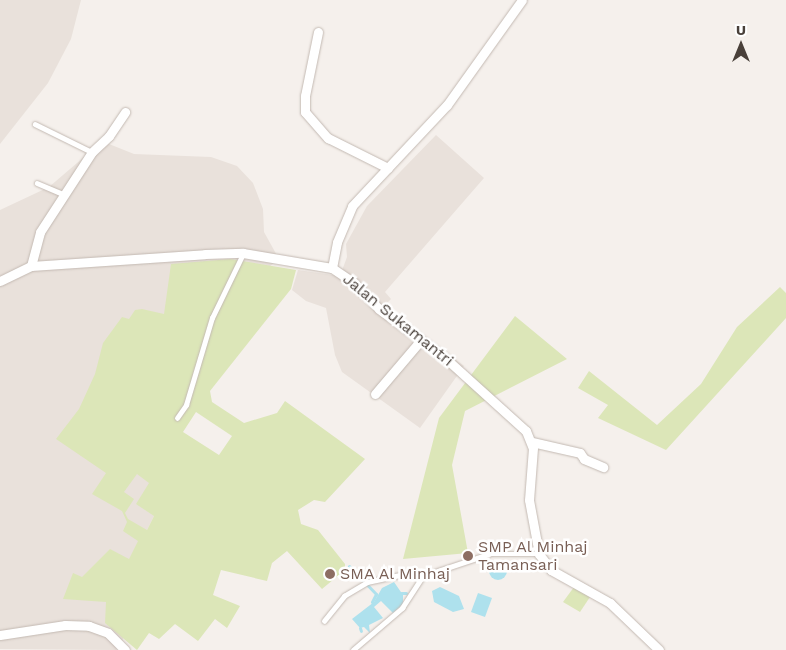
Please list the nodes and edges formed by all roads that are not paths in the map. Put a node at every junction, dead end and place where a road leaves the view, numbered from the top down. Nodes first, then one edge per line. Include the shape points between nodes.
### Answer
1 (522, 0) edge
2 (318, 32) dead end
3 (125, 112) dead end
4 (35, 124) dead end
5 (92, 152) junction
6 (388, 168) junction
7 (37, 183) dead end
8 (65, 195) junction
9 (243, 253) junction
10 (31, 266) junction
11 (332, 268) junction
12 (0, 282) edge
13 (421, 340) junction
14 (375, 394) dead end
15 (177, 418) dead end
16 (532, 442) junction
17 (603, 467) dead end
18 (539, 554) junction
19 (423, 576) junction
20 (324, 622) dead end
21 (0, 635) edge
22 (125, 650) edge
23 (353, 650) edge
24 (659, 650) edge

1 - 6 street via 447,105
2 - 6 street via 305,96 305,112 328,138
3 - 5 street via 109,136
4 - 5 lane
5 - 8 street
6 - 11 street via 352,206 337,242
7 - 8 lane
8 - 10 street via 37,238
9 - 10 street, Jalan Sukamantri
9 - 11 street, Jalan Sukamantri
9 - 15 lane via 212,318 186,405
10 - 12 street, Jalan Sukamantri
11 - 13 street, Jalan Sukamantri
13 - 14 street
13 - 16 street, Jalan Sukamantri via 493,398 526,431
16 - 17 street via 580,453 584,459
16 - 18 street via 530,518
18 - 19 lane via 489,554
18 - 24 street via 551,570 610,603
19 - 20 lane via 404,574 364,583 344,596
19 - 23 lane via 401,609
21 - 22 street via 66,625 89,626 108,633

